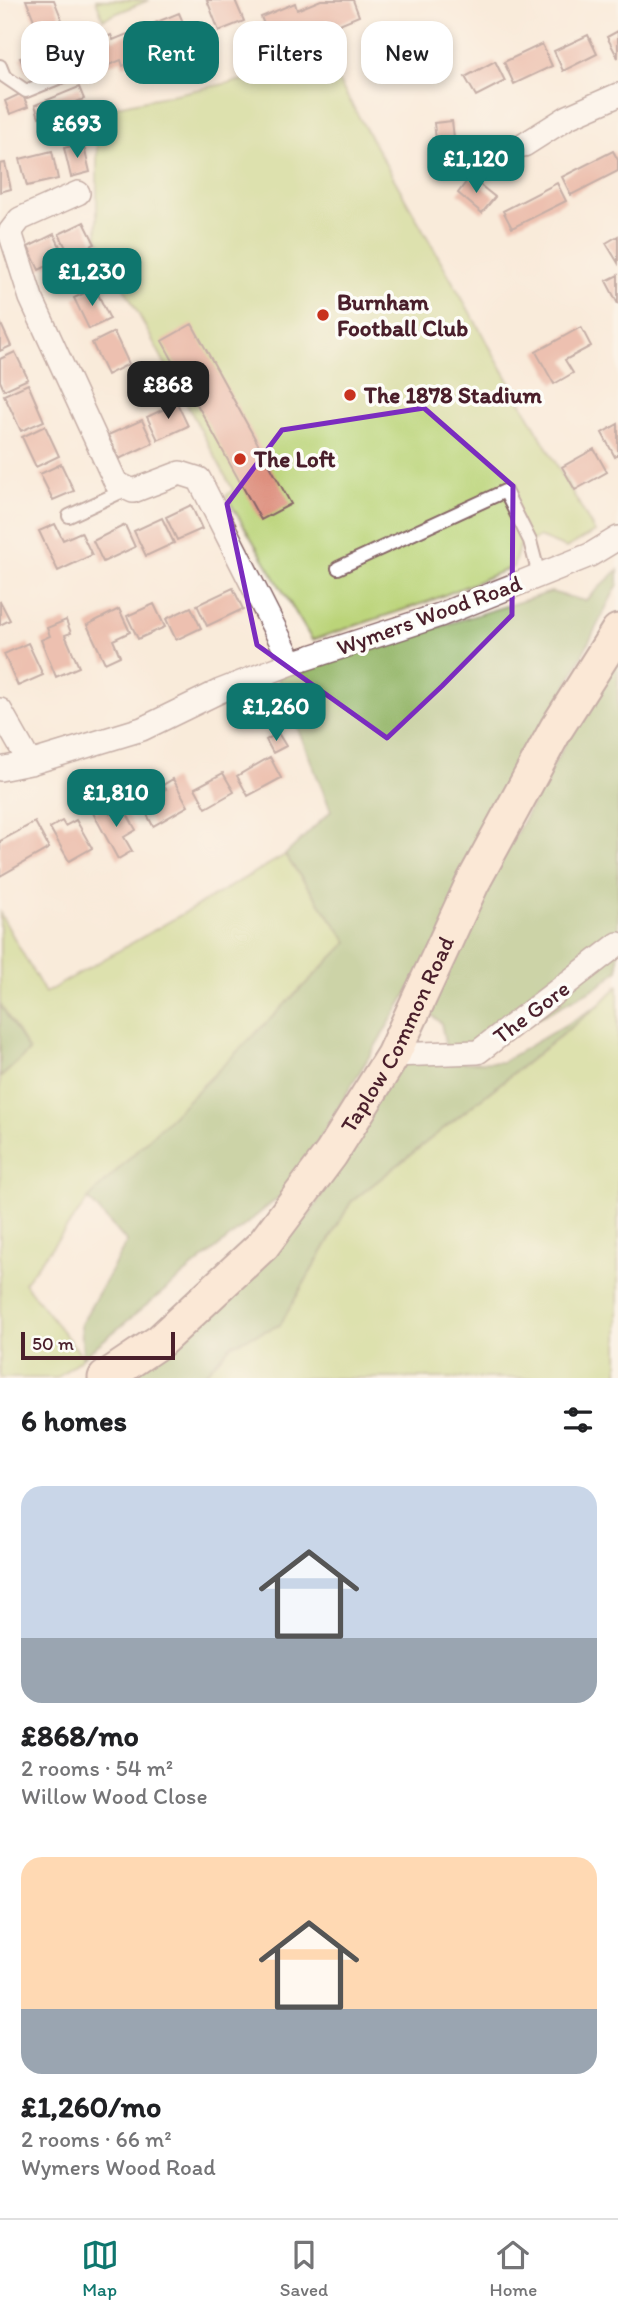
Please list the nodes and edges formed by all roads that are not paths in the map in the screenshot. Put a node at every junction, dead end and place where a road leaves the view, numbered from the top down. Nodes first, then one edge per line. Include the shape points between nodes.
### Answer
1 (0, 66) edge
2 (43, 84) edge
3 (618, 95) edge
4 (524, 145) dead end
5 (78, 193) dead end
6 (5, 233) edge
7 (127, 488) junction
8 (69, 516) dead end
9 (618, 538) edge
10 (338, 568) dead end
11 (539, 575) junction
12 (618, 631) edge
13 (292, 663) junction
14 (0, 710) edge
15 (30, 763) junction
16 (0, 769) edge
17 (618, 944) edge
18 (393, 1055) junction
19 (105, 1378) edge

1 - 2 lane via 4,76 26,91
3 - 4 street via 568,117
5 - 6 street via 20,219
6 - 7 street via 116,483
7 - 8 lane
7 - 13 street via 133,491 180,473 199,479
9 - 11 street, Wymers Wood Road via 590,555
10 - 11 lane via 505,491 530,541
11 - 13 street, Wymers Wood Road via 440,615
12 - 18 street, Taplow Common Road via 556,729 472,884
13 - 15 street, Wymers Wood Road via 142,729
14 - 15 street
15 - 16 street, Wymers Wood Road
17 - 18 street, The Gore via 478,1052
18 - 19 street, Taplow Common Road via 331,1154 263,1245 160,1341

